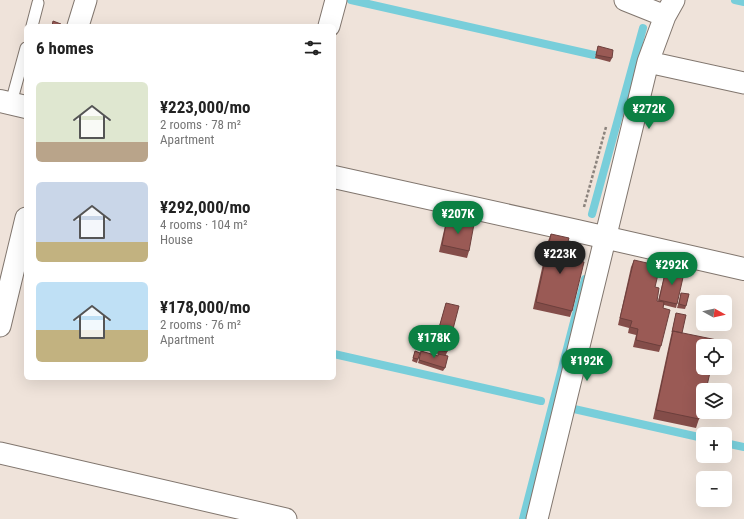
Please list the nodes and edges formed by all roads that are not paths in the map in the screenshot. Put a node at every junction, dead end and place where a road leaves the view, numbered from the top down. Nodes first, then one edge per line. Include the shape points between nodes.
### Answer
1 (86, 0) edge
2 (336, 0) edge
3 (625, 0) edge
4 (38, 3) dead end
5 (670, 8) edge
6 (33, 24) edge
7 (79, 24) edge
8 (330, 24) edge
9 (24, 56) edge
10 (648, 62) junction
11 (744, 83) edge
12 (12, 103) edge
13 (336, 177) edge
14 (24, 226) edge
15 (606, 237) junction
16 (744, 269) edge
17 (0, 326) edge
18 (0, 453) edge
19 (286, 519) edge
20 (537, 519) edge

1 - 7 street
2 - 8 street
3 - 5 street
4 - 6 lane
5 - 10 street
9 - 12 lane
10 - 11 street
10 - 15 street
13 - 15 street
14 - 17 street
15 - 16 street
15 - 20 street
18 - 19 street

